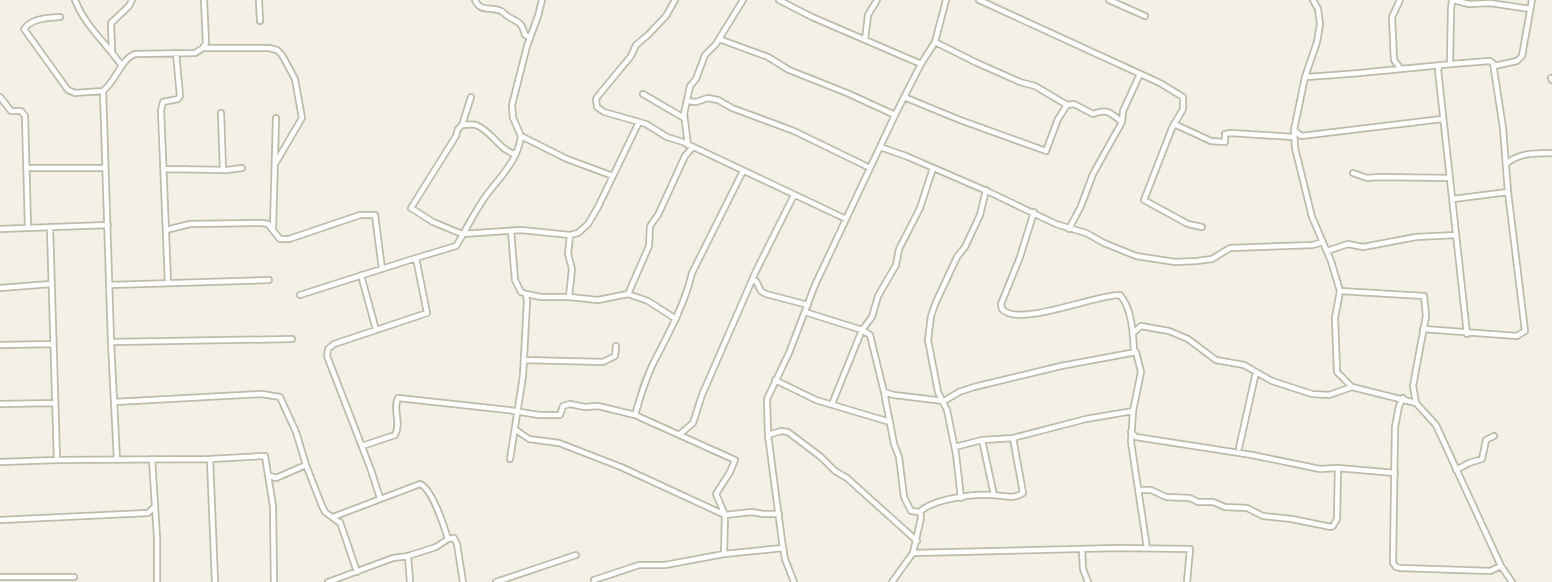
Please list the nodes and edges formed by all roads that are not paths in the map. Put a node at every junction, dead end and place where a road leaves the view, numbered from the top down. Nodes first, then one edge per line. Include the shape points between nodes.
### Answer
1 (75, 0) edge
2 (132, 0) edge
3 (204, 0) edge
4 (259, 0) edge
5 (475, 0) edge
6 (542, 0) edge
7 (675, 0) edge
8 (743, 0) edge
9 (779, 0) edge
10 (877, 0) edge
11 (946, 0) edge
12 (979, 0) edge
13 (1109, 0) edge
14 (1313, 0) edge
15 (1400, 0) edge
16 (1453, 0) edge
17 (1532, 0) edge
18 (1530, 9) junction
19 (1145, 16) dead end
20 (60, 17) dead end
21 (260, 21) dead end
22 (529, 37) junction
23 (719, 39) junction
24 (865, 40) junction
25 (935, 42) junction
26 (204, 48) junction
27 (112, 51) junction
28 (176, 53) junction
29 (1450, 63) junction
30 (921, 64) junction
31 (1440, 65) junction
32 (122, 66) junction
33 (1494, 66) junction
34 (1400, 68) junction
35 (1140, 74) junction
36 (1305, 77) junction
37 (103, 91) junction
38 (643, 94) dead end
39 (0, 97) edge
40 (471, 97) dead end
41 (904, 97) junction
42 (687, 101) junction
43 (1067, 105) junction
44 (221, 113) dead end
45 (895, 115) junction
46 (276, 118) dead end
47 (684, 118) junction
48 (1442, 119) junction
49 (639, 122) junction
50 (1122, 122) junction
51 (1174, 124) junction
52 (462, 126) junction
53 (1294, 130) junction
54 (521, 136) junction
55 (1294, 137) junction
56 (691, 146) junction
57 (880, 147) junction
58 (1552, 153) edge
59 (515, 154) junction
60 (1506, 164) junction
61 (275, 165) junction
62 (27, 168) junction
63 (105, 168) junction
64 (242, 168) dead end
65 (870, 168) junction
66 (933, 168) junction
67 (164, 169) junction
68 (223, 170) junction
69 (743, 171) junction
70 (1353, 173) dead end
71 (613, 176) junction
72 (1449, 178) junction
73 (986, 190) junction
74 (1508, 192) junction
75 (794, 195) junction
76 (1452, 199) junction
77 (1034, 212) junction
78 (846, 219) junction
79 (108, 225) junction
80 (50, 227) junction
81 (1202, 227) dead end
82 (28, 228) junction
83 (0, 229) edge
84 (273, 229) junction
85 (1069, 229) junction
86 (166, 230) junction
87 (511, 231) junction
88 (462, 234) junction
89 (570, 235) junction
90 (1456, 235) junction
91 (1323, 242) junction
92 (1327, 251) junction
93 (416, 258) junction
94 (382, 269) junction
95 (361, 276) junction
96 (269, 280) dead end
97 (753, 280) junction
98 (168, 283) junction
99 (51, 284) junction
100 (110, 285) junction
101 (0, 288) edge
102 (1340, 291) junction
103 (526, 294) junction
104 (628, 294) junction
105 (300, 295) dead end
106 (569, 297) junction
107 (808, 305) junction
108 (805, 312) junction
109 (676, 319) junction
110 (1423, 329) junction
111 (376, 330) junction
112 (862, 330) junction
113 (1132, 333) junction
114 (1467, 334) junction
115 (292, 339) dead end
116 (111, 342) junction
117 (53, 344) junction
118 (0, 345) edge
119 (616, 346) dead end
120 (1134, 351) junction
121 (524, 360) junction
122 (1256, 372) junction
123 (775, 380) junction
124 (1352, 387) junction
125 (884, 392) junction
126 (1403, 399) junction
127 (944, 401) junction
128 (114, 402) junction
129 (1416, 403) junction
130 (0, 404) edge
131 (55, 404) junction
132 (832, 404) junction
133 (517, 411) junction
134 (1133, 411) junction
135 (634, 415) junction
136 (890, 422) junction
137 (516, 430) junction
138 (1131, 432) junction
139 (680, 434) junction
140 (768, 435) junction
141 (1494, 436) dead end
142 (1012, 438) junction
143 (982, 440) junction
144 (362, 446) junction
145 (955, 447) junction
146 (1239, 448) dead end
147 (152, 459) junction
148 (210, 459) junction
149 (510, 459) dead end
150 (57, 460) junction
151 (117, 460) junction
152 (0, 462) edge
153 (306, 465) junction
154 (1338, 468) junction
155 (1456, 470) junction
156 (1395, 473) junction
157 (270, 476) junction
158 (1140, 490) junction
159 (994, 495) junction
160 (380, 498) junction
161 (961, 498) junction
162 (154, 507) junction
163 (920, 512) junction
164 (148, 513) junction
165 (342, 514) junction
166 (779, 514) junction
167 (725, 515) junction
168 (333, 517) junction
169 (0, 519) edge
170 (154, 519) junction
171 (340, 523) junction
172 (448, 539) junction
173 (917, 541) junction
174 (783, 548) junction
175 (1147, 548) junction
176 (1082, 550) junction
177 (913, 553) junction
178 (724, 554) junction
179 (576, 555) dead end
180 (408, 556) junction
181 (1501, 566) junction
182 (357, 572) junction
183 (0, 577) edge
184 (74, 577) dead end
185 (594, 580) dead end
186 (157, 582) edge
187 (215, 582) edge
188 (273, 582) edge
189 (328, 582) edge
190 (410, 582) edge
191 (463, 582) edge
192 (496, 582) edge
193 (794, 582) edge
194 (892, 582) edge
195 (1088, 582) edge
196 (1187, 582) edge
197 (1512, 582) edge

1 - 27 street via 88,26
2 - 27 street via 111,23
3 - 26 street
4 - 21 street
5 - 22 street via 483,9 499,10 518,21
6 - 22 street
7 - 49 street via 596,99 600,110
8 - 23 street
9 - 24 street
10 - 24 street via 868,15
11 - 25 street
12 - 35 street
13 - 19 street
14 - 36 street via 1320,24
15 - 34 street via 1392,17 1394,60
16 - 18 street
16 - 29 street
17 - 18 street
18 - 33 street via 1522,56 1517,61
20 - 37 street via 38,20 24,27 25,31 68,90
22 - 54 street via 513,105 513,118
23 - 42 street via 701,61
23 - 45 street
24 - 30 street
25 - 30 street
25 - 43 street via 1041,89
26 - 28 street via 195,53
26 - 61 street via 269,48 282,55 295,79 302,118
27 - 32 street
28 - 32 street via 135,54
28 - 67 street via 180,96 161,105
29 - 31 street
29 - 33 street via 1490,62
30 - 41 street
31 - 34 street
31 - 48 street
32 - 37 street
33 - 60 street
34 - 36 street
35 - 50 street
35 - 51 street via 1183,97 1183,109
36 - 53 street
37 - 63 street
38 - 47 street
39 - 62 street via 11,111 21,111 25,116
40 - 52 street
41 - 43 street via 1046,151
41 - 45 street
42 - 47 street
42 - 65 street via 718,100
43 - 50 street via 1074,104 1093,114 1107,111
44 - 68 street
45 - 57 street
46 - 61 street
47 - 56 street
48 - 53 street via 1301,136
48 - 72 street
49 - 56 street
49 - 71 street
50 - 85 street
51 - 55 street via 1211,141 1225,142 1225,134 1230,133
51 - 81 street via 1144,200 1188,224
52 - 59 street via 476,125 507,152
52 - 88 street via 411,208
53 - 55 street
54 - 59 street
54 - 71 street
55 - 91 street via 1310,212
56 - 69 street
56 - 104 street via 650,226 649,246
57 - 65 street
57 - 66 street
58 - 60 street via 1524,154
59 - 88 street
60 - 74 street
61 - 84 street
62 - 63 street
62 - 82 street
63 - 79 street
64 - 68 street
65 - 78 street
66 - 73 street
66 - 112 street via 896,265
67 - 68 street
67 - 86 street
69 - 75 street
69 - 109 street via 692,273
70 - 72 street via 1367,178
71 - 89 street via 588,224
72 - 76 street
73 - 77 street
73 - 127 street via 980,215 931,316 928,340 938,392
74 - 76 street
74 - 114 street via 1525,331 1517,336
75 - 78 street
75 - 97 street
76 - 90 street
77 - 85 street
77 - 113 street via 1001,304 1005,312 1044,312 1120,295
78 - 107 street
79 - 80 street
79 - 100 street
80 - 82 street
80 - 99 street
82 - 83 street
84 - 86 street via 262,223 190,224
84 - 94 street via 280,239 289,239 360,215 375,215
85 - 91 street via 1092,235 1136,256 1175,262 1212,259 1230,248 1313,246
86 - 98 street
87 - 88 street
87 - 89 street
87 - 103 street via 517,286
88 - 93 street via 456,246
89 - 106 street
90 - 92 street via 1416,237 1363,247 1348,244
90 - 114 street
91 - 92 street
92 - 102 street
93 - 94 street
93 - 111 street via 427,313
94 - 95 street
95 - 105 street
95 - 111 street
96 - 98 street
97 - 107 street via 766,294
97 - 139 street via 693,423
98 - 100 street
99 - 101 street
99 - 117 street
100 - 116 street
102 - 110 street via 1424,296
102 - 124 street via 1335,318 1337,372
103 - 106 street
103 - 121 street
104 - 106 street via 598,300
104 - 109 street via 648,301
107 - 108 street
108 - 112 street
108 - 123 street
109 - 135 street via 644,384
110 - 114 street
110 - 129 street via 1413,386
111 - 144 street via 334,344 327,356
112 - 125 street via 870,335
112 - 132 street
113 - 120 street
113 - 122 street via 1141,326 1169,331 1188,339 1216,360 1245,365
115 - 116 street
116 - 128 street
117 - 118 street
117 - 131 street
119 - 121 street via 615,356 603,362
120 - 127 street via 974,387
120 - 134 street via 1141,372
121 - 133 street
122 - 124 street via 1272,381 1320,395
122 - 146 street
123 - 132 street
123 - 140 street via 767,399
124 - 126 street
125 - 127 street
125 - 136 street
126 - 129 street
126 - 156 street via 1395,427
127 - 145 street
128 - 151 street
128 - 153 street via 262,394 280,397
129 - 155 street via 1436,425
130 - 131 street
131 - 150 street
132 - 136 street
133 - 135 street via 560,415 563,406 570,404
133 - 137 street
133 - 144 street via 398,398 395,406 399,423 395,435
134 - 138 street
134 - 142 street
135 - 139 street
136 - 163 street via 905,503 911,511
137 - 149 street
137 - 167 street via 529,439 554,442 621,467
138 - 154 street via 1136,437 1252,454 1320,469
138 - 158 street
139 - 167 street via 735,460 716,494
140 - 166 street
140 - 173 street via 781,431 798,438
141 - 155 street via 1486,440 1482,459
142 - 143 street
142 - 159 street via 1023,493
143 - 145 street
143 - 159 street
144 - 160 street
145 - 161 street
147 - 148 street
147 - 151 street
147 - 162 street
148 - 157 street via 265,456
148 - 187 street
150 - 151 street
150 - 152 street
153 - 157 street via 276,478
153 - 168 street via 325,512
154 - 156 street
154 - 158 street via 1336,519 1331,527
155 - 181 street
156 - 181 street via 1396,567 1490,571
157 - 188 street
158 - 175 street
159 - 161 street
160 - 165 street
160 - 172 street via 413,485 424,486
161 - 163 street via 926,506
162 - 164 street
162 - 170 street
163 - 173 street
164 - 169 street
164 - 170 street
165 - 168 street
165 - 171 street
166 - 167 street
166 - 174 street
167 - 178 street
168 - 171 street
170 - 186 street
171 - 182 street
172 - 180 street
172 - 191 street via 456,540
173 - 177 street
174 - 178 street
174 - 193 street
175 - 176 street
175 - 196 street via 1190,549
176 - 177 street
176 - 195 street
177 - 194 street
178 - 185 street via 639,566
179 - 192 street
180 - 182 street
180 - 190 street
181 - 197 street
182 - 189 street
183 - 184 street

